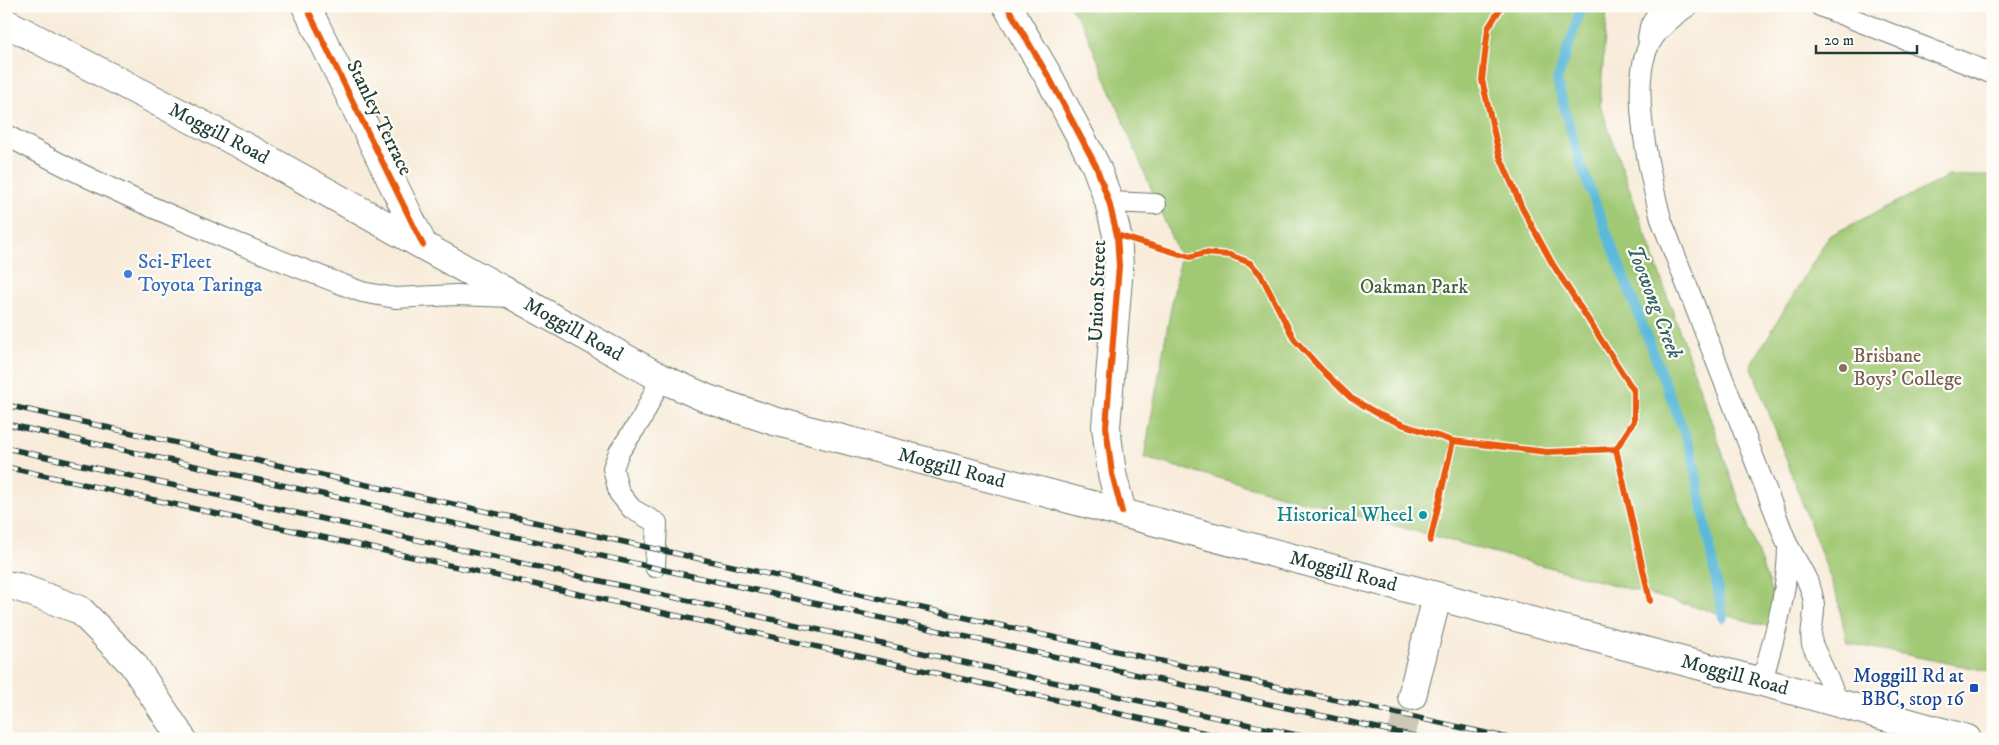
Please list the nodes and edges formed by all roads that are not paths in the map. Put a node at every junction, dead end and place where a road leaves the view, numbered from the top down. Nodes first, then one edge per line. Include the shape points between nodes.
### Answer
1 (306, 6) edge
2 (1007, 6) edge
3 (1660, 6) edge
4 (1688, 6) edge
5 (1820, 6) edge
6 (6, 23) edge
7 (1645, 57) junction
8 (1993, 74) edge
9 (6, 135) edge
10 (1109, 202) junction
11 (1156, 204) dead end
12 (423, 244) junction
13 (514, 297) junction
14 (661, 378) junction
15 (1122, 512) junction
16 (1786, 540) junction
17 (655, 567) dead end
18 (6, 585) edge
19 (1437, 597) junction
20 (1762, 682) junction
21 (1412, 696) tunnel mouth
22 (1839, 703) junction
23 (182, 739) edge
24 (1966, 739) edge

1 - 12 main road, Stanley Terrace
2 - 10 main road, Union Street via 1096,166
3 - 7 lane via 1650,27
4 - 7 lane via 1656,34
5 - 8 lane
6 - 12 main road, Moggill Road via 253,151
7 - 16 lane via 1642,89 1644,128 1649,167 1662,219
9 - 13 lane via 159,210 362,292 395,298
10 - 11 lane
10 - 15 main road, Union Street via 1117,235 1119,266 1106,427 1112,474
12 - 13 main road, Moggill Road
13 - 14 main road, Moggill Road
14 - 15 main road, Moggill Road via 708,399 774,421
14 - 17 lane via 642,418 619,452 614,468 619,493 632,509 657,523
15 - 19 main road, Moggill Road
16 - 20 lane via 1786,588
16 - 22 lane via 1813,595 1811,640
18 - 23 main road via 80,610 133,664
19 - 20 main road, Moggill Road
19 - 21 main road
20 - 22 main road, Moggill Road
22 - 24 main road, Moggill Road

